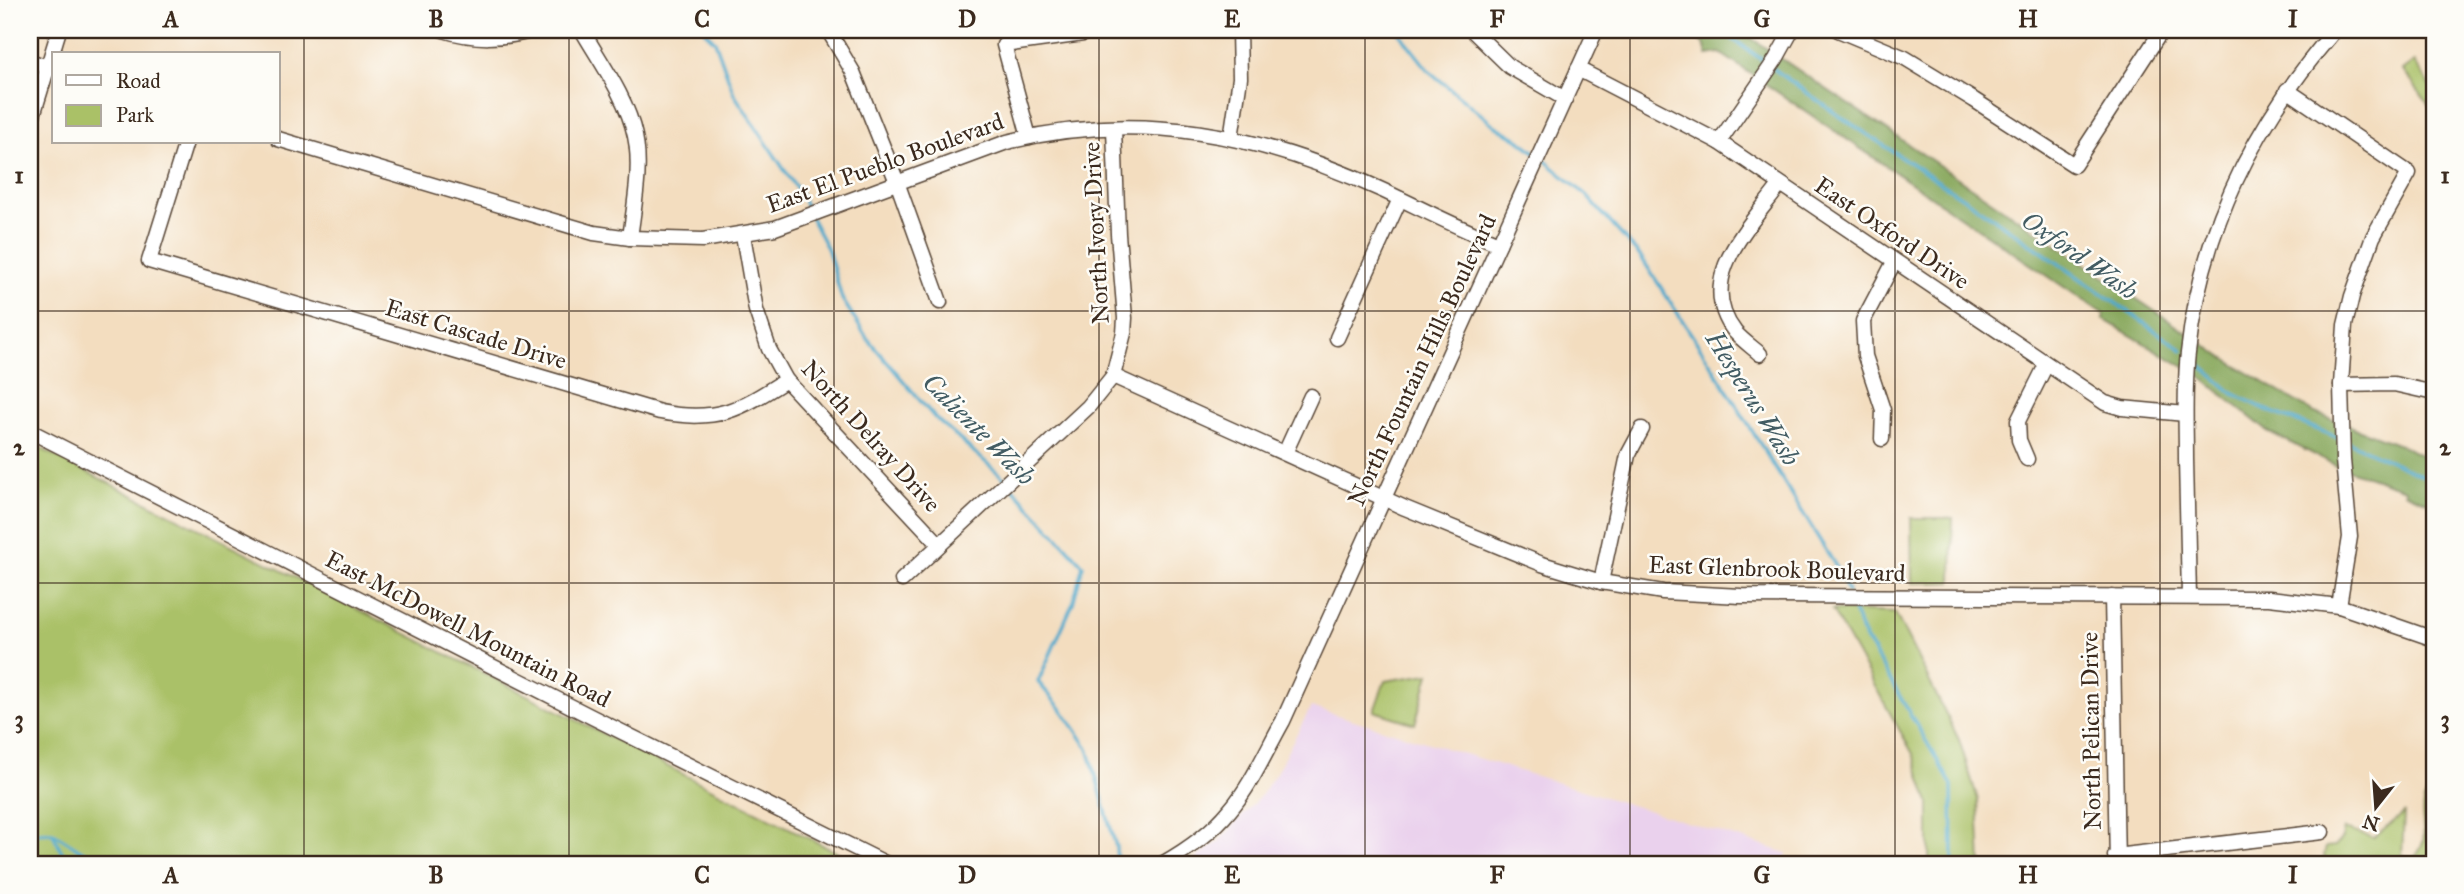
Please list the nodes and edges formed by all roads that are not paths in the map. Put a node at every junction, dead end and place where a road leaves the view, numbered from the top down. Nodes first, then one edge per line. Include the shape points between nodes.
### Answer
1 (59, 30) edge
2 (443, 30) edge
3 (534, 30) edge
4 (582, 30) edge
5 (828, 30) edge
6 (1239, 30) edge
7 (1472, 30) edge
8 (1596, 30) edge
9 (1792, 30) edge
10 (1838, 30) edge
11 (2162, 30) edge
12 (2335, 30) edge
13 (1083, 34) dead end
14 (54, 52) edge
15 (30, 61) edge
16 (50, 69) edge
17 (1578, 69) junction
18 (2287, 90) junction
19 (1565, 99) junction
20 (30, 125) edge
21 (1114, 128) junction
22 (1029, 137) junction
23 (1231, 138) junction
24 (280, 140) edge
25 (1719, 142) junction
26 (185, 144) edge
27 (897, 182) junction
28 (1780, 185) junction
29 (1400, 199) junction
30 (743, 234) junction
31 (630, 238) junction
32 (1499, 244) junction
33 (1894, 262) junction
34 (940, 302) dead end
35 (1337, 338) dead end
36 (1760, 354) dead end
37 (2046, 365) junction
38 (1113, 376) junction
39 (786, 380) junction
40 (2341, 385) junction
41 (2434, 393) edge
42 (1311, 396) dead end
43 (2186, 414) junction
44 (1642, 429) dead end
45 (30, 431) edge
46 (1881, 439) dead end
47 (1285, 453) junction
48 (2027, 459) dead end
49 (1385, 497) junction
50 (939, 544) junction
51 (902, 580) dead end
52 (1601, 582) junction
53 (2112, 597) junction
54 (2189, 597) junction
55 (2339, 606) junction
56 (2434, 639) edge
57 (2322, 832) dead end
58 (2116, 860) edge
59 (887, 864) edge
60 (1163, 864) edge

1 - 14 street
2 - 3 street via 487,38
4 - 31 street via 627,109 636,137
5 - 27 street via 853,72
6 - 23 street via 1240,78
7 - 19 street via 1510,67
8 - 17 street, North Fountain Hills Boulevard
9 - 25 street
10 - 11 street via 1905,58 2074,165
12 - 18 street
13 - 22 street via 1004,45
15 - 16 street
16 - 20 street
17 - 19 street, North Fountain Hills Boulevard
17 - 25 street, East Oxford Drive
18 - 40 street via 2409,173 2372,237 2352,296
18 - 43 street via 2249,151 2209,249 2195,302
19 - 32 street, North Fountain Hills Boulevard
21 - 22 street, East El Pueblo Boulevard
21 - 23 street, East El Pueblo Boulevard via 1172,128
21 - 38 street, North Ivory Drive via 1125,318
22 - 27 street, East El Pueblo Boulevard
23 - 29 street, East El Pueblo Boulevard via 1312,161
24 - 31 street, East El Pueblo Boulevard via 555,223
25 - 28 street, East Oxford Drive
26 - 39 street, East Cascade Drive via 149,261 681,416 731,411
27 - 30 street, East El Pueblo Boulevard via 775,228
27 - 34 street
28 - 33 street, East Oxford Drive
28 - 36 street via 1726,261 1720,282 1725,314 1736,333
29 - 32 street, East El Pueblo Boulevard
29 - 35 street
30 - 31 street, East El Pueblo Boulevard via 703,240
30 - 39 street, North Delray Drive via 756,310
32 - 49 street, North Fountain Hills Boulevard
33 - 37 street, East Oxford Drive
33 - 46 street via 1863,321 1865,356 1882,410
37 - 43 street, East Oxford Drive via 2122,408
37 - 48 street via 2018,421
38 - 47 street, East Glenbrook Boulevard
38 - 50 street, North Ivory Drive via 1088,407
39 - 50 street, North Delray Drive
40 - 41 street via 2394,384
40 - 55 street via 2350,537
42 - 47 street
43 - 54 street
44 - 52 street via 1628,455
45 - 59 street, East McDowell Mountain Road
47 - 49 street, East Glenbrook Boulevard
49 - 52 street, East Glenbrook Boulevard via 1476,539
49 - 60 street, North Fountain Hills Boulevard via 1251,779 1230,810
50 - 51 street, North Ivory Drive
52 - 53 street, East Glenbrook Boulevard via 1662,592 1741,596
53 - 54 street, East Glenbrook Boulevard
53 - 58 street, North Pelican Drive
54 - 55 street, East Glenbrook Boulevard via 2269,598
55 - 56 street, East Glenbrook Boulevard
57 - 58 street

